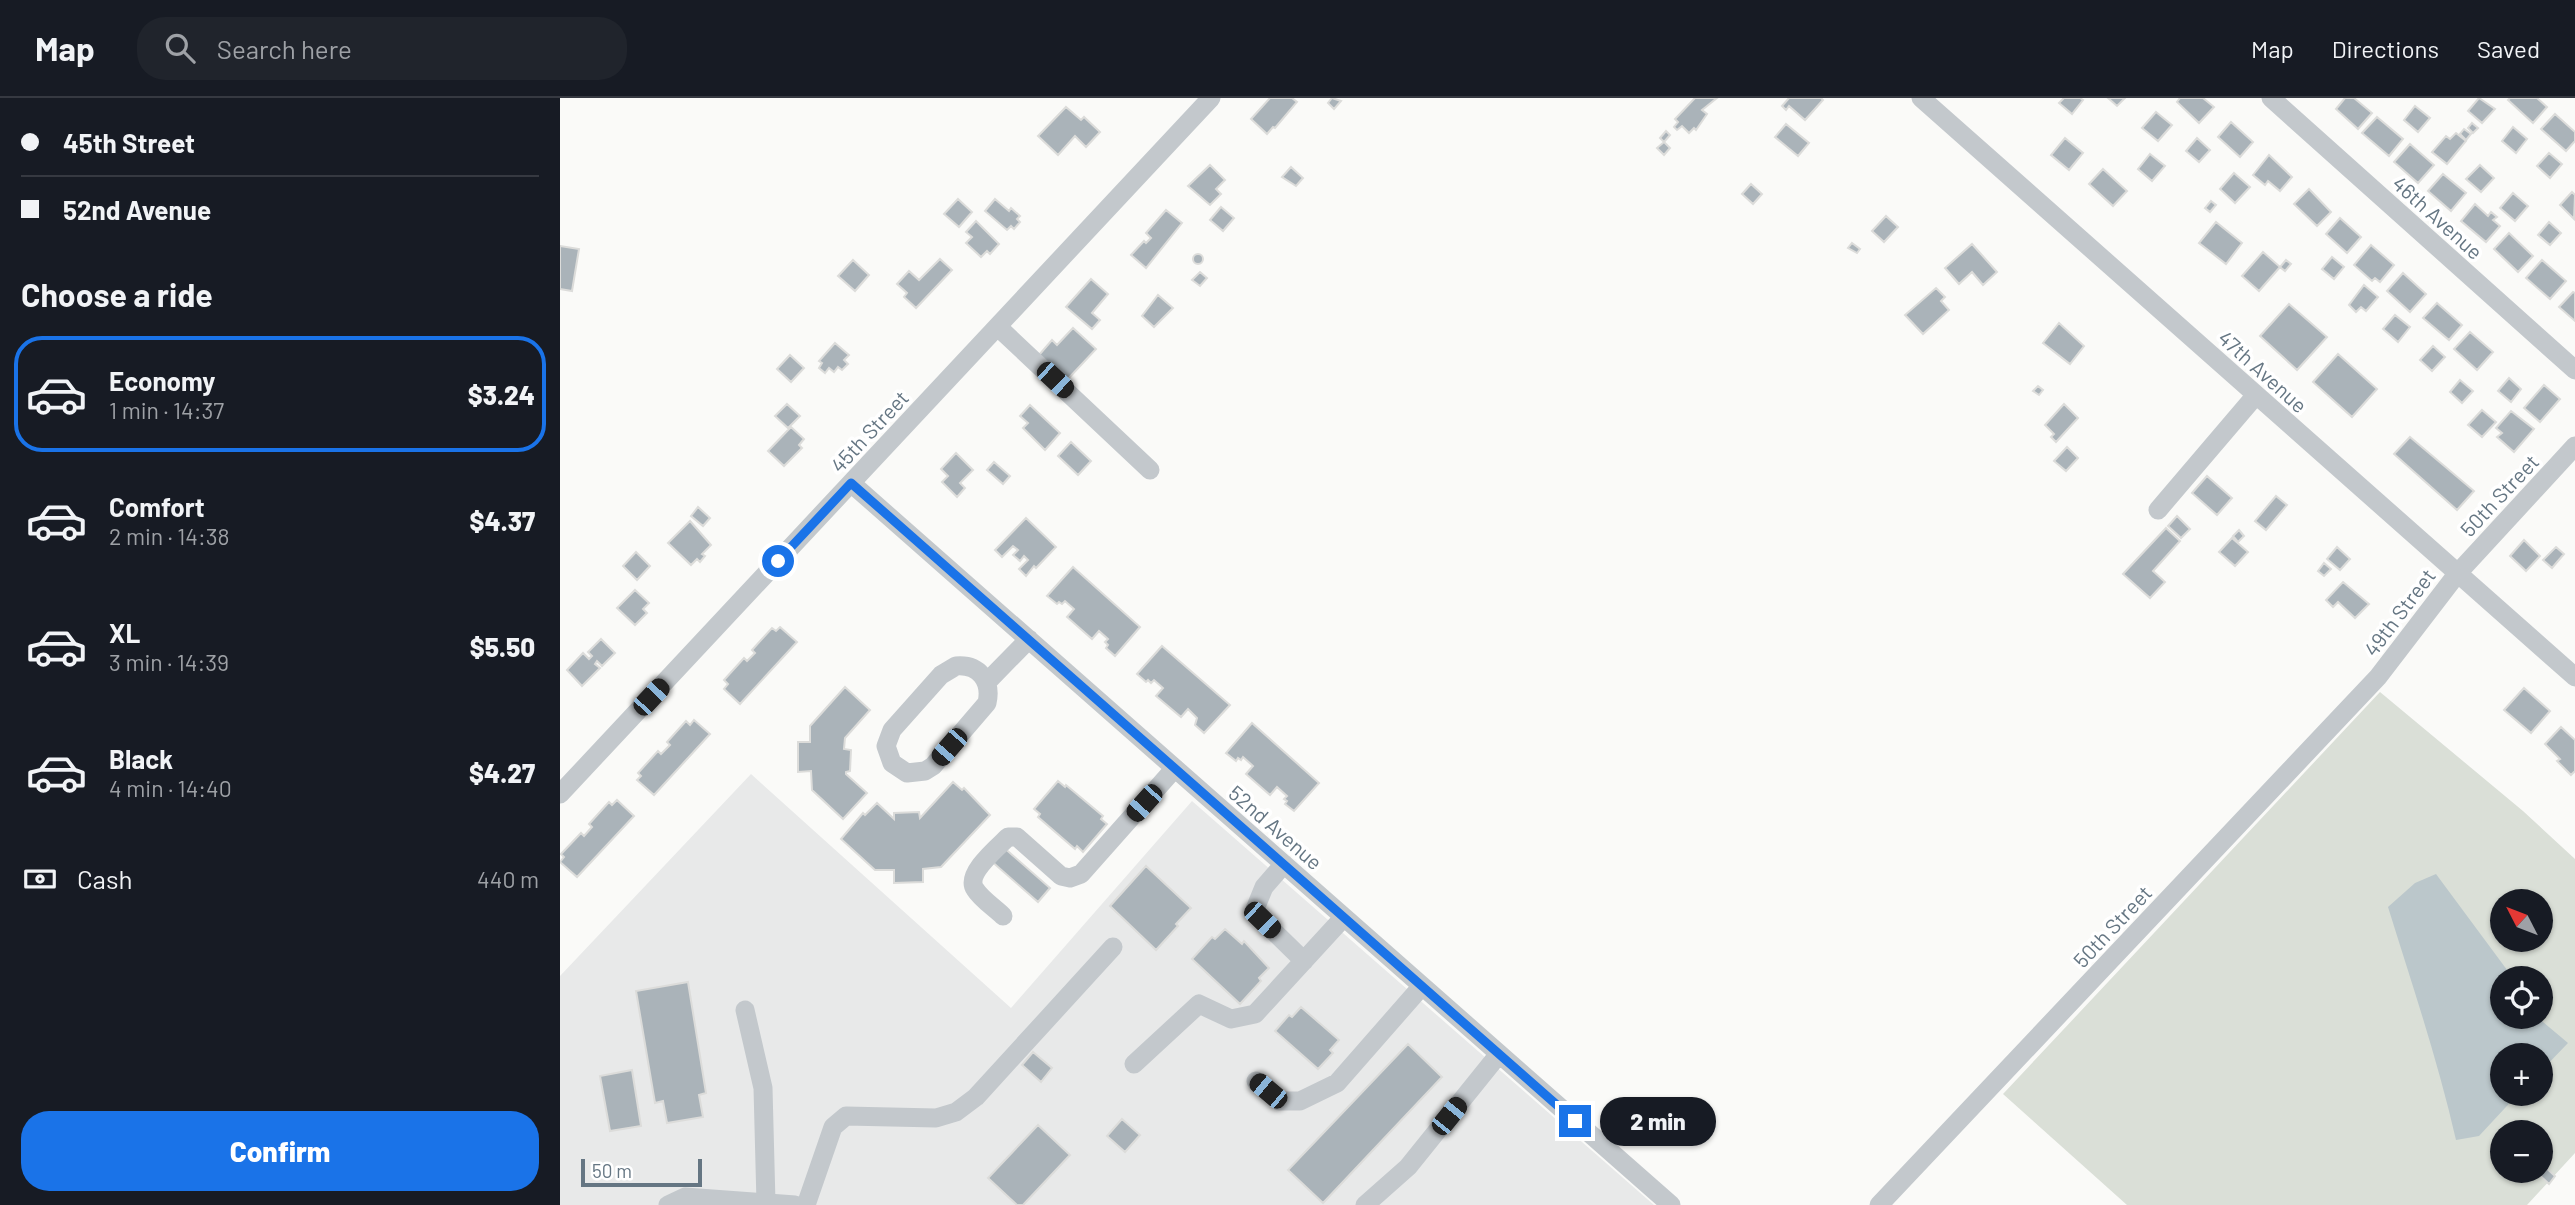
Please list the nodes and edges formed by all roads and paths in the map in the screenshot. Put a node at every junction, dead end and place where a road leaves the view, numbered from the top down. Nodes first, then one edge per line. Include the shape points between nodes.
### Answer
1 (1211, 98) edge
2 (1921, 98) edge
3 (2272, 98) edge
4 (998, 327) junction
5 (2575, 370) edge
6 (2256, 395) junction
7 (2575, 446) edge
8 (1150, 470) dead end
9 (851, 483) junction
10 (2158, 510) dead end
11 (2457, 574) junction
12 (1029, 639) junction
13 (2378, 677) joint
14 (2575, 677) edge
15 (987, 682) junction
16 (1175, 768) junction
17 (560, 794) edge
18 (1284, 864) junction
19 (1003, 916) dead end
20 (1344, 917) junction
21 (1113, 947) dead end
22 (1304, 961) junction
23 (1422, 986) junction
24 (745, 1010) dead end
25 (1499, 1054) junction
26 (1134, 1064) dead end
27 (1256, 1082) dead end
28 (766, 1203) junction
29 (668, 1205) edge
30 (795, 1205) edge
31 (806, 1205) edge
32 (1365, 1205) edge
33 (1671, 1205) edge
34 (1879, 1205) edge

1 - 4 street, 45th Street
2 - 6 street, 47th Avenue
3 - 5 street, 46th Avenue
4 - 8 street
4 - 9 street, 45th Street
6 - 10 street
6 - 11 street, 47th Avenue
7 - 11 street, 50th Street
9 - 12 street, 52nd Avenue
9 - 17 street, 45th Street
11 - 13 street, 49th Street
11 - 14 street, 47th Avenue
12 - 15 street
12 - 16 street, 52nd Avenue
13 - 34 street, 50th Street
15 - 15 street via 979,672 964,666 941,675 888,737 892,763 916,774 933,766 987,704
16 - 18 street, 52nd Avenue
16 - 19 street via 1081,874 1061,876 1017,837 1008,837 974,873 972,882
18 - 20 street, 52nd Avenue
18 - 22 street via 1264,887 1255,909
20 - 22 street
20 - 23 street, 52nd Avenue
21 - 31 street via 976,1097 956,1112 936,1118 846,1116 833,1127
22 - 26 street via 1255,1014 1231,1019 1199,1004
23 - 25 street, 52nd Avenue
23 - 27 street via 1337,1083 1300,1101 1279,1101
24 - 28 street via 763,1088
25 - 32 street via 1408,1167
25 - 33 street, 52nd Avenue
28 - 29 street via 685,1197
28 - 30 street

